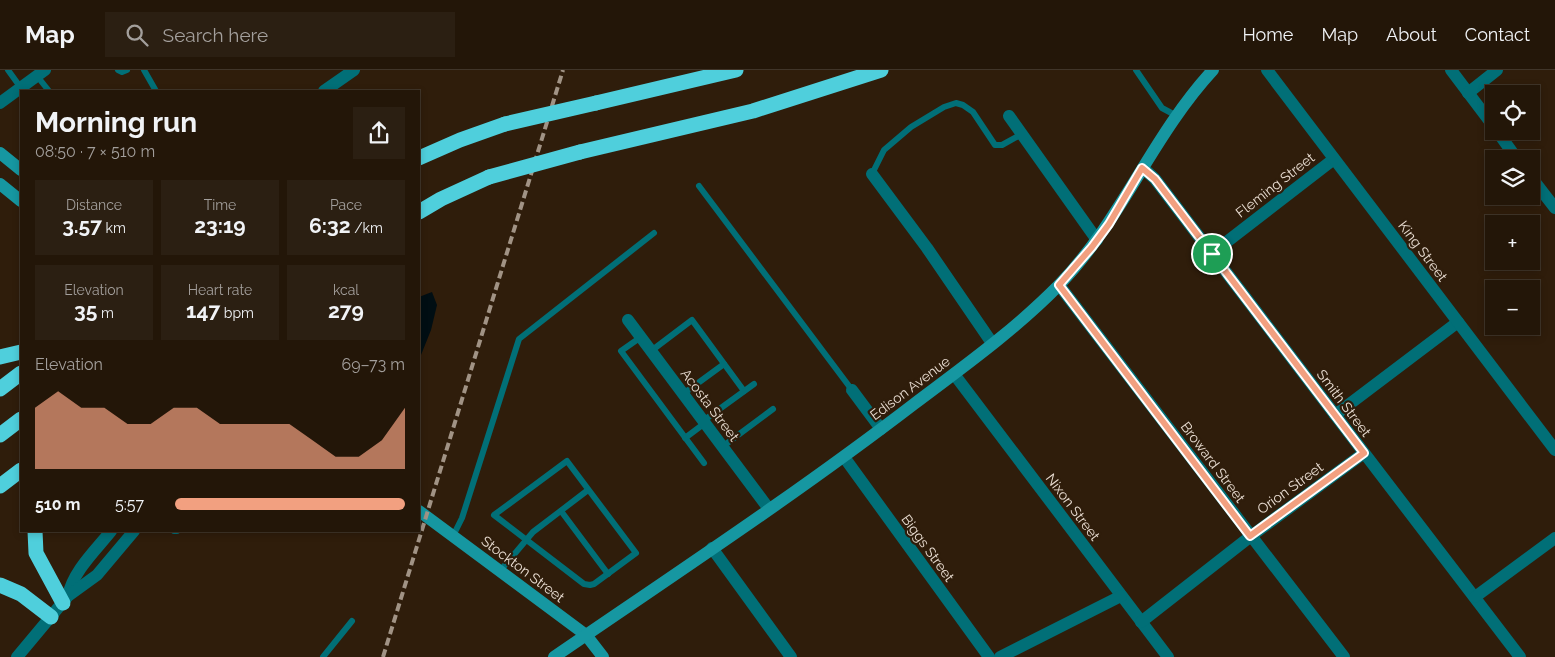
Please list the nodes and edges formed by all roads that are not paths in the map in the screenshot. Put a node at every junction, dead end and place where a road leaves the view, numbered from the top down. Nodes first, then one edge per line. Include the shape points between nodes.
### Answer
1 (8, 70) edge
2 (118, 70) edge
3 (127, 70) edge
4 (144, 70) edge
5 (354, 70) edge
6 (736, 70) edge
7 (881, 70) edge
8 (1136, 70) edge
9 (1213, 70) edge
10 (1267, 70) edge
11 (1451, 70) edge
12 (1497, 70) edge
13 (41, 73) edge
14 (21, 88) junction
15 (49, 90) edge
16 (155, 90) edge
17 (325, 90) edge
18 (1468, 93) junction
19 (0, 102) edge
20 (1485, 115) edge
21 (1010, 116) dead end
22 (1177, 116) junction
23 (505, 124) junction
24 (1022, 134) junction
25 (420, 147) edge
26 (0, 153) edge
27 (420, 158) edge
28 (1334, 159) junction
29 (1142, 168) junction
30 (20, 169) edge
31 (872, 174) joint
32 (489, 177) junction
33 (0, 184) edge
34 (699, 186) dead end
35 (1540, 189) edge
36 (20, 200) edge
37 (420, 204) edge
38 (1555, 208) edge
39 (420, 211) edge
40 (654, 233) dead end
41 (1097, 240) junction
42 (1212, 254) junction
43 (1059, 285) junction
44 (628, 320) dead end
45 (1458, 322) junction
46 (641, 337) junction
47 (992, 343) junction
48 (651, 351) junction
49 (20, 352) edge
50 (0, 357) edge
51 (724, 364) junction
52 (20, 374) edge
53 (954, 374) junction
54 (754, 384) dead end
55 (0, 389) edge
56 (852, 390) joint
57 (744, 391) junction
58 (683, 394) junction
59 (773, 409) dead end
60 (1335, 415) junction
61 (20, 420) edge
62 (704, 422) junction
63 (881, 430) junction
64 (0, 435) edge
65 (685, 438) junction
66 (722, 447) junction
67 (1555, 450) edge
68 (1364, 453) junction
69 (844, 457) junction
70 (704, 463) dead end
71 (20, 471) edge
72 (0, 486) edge
73 (588, 490) junction
74 (769, 509) junction
75 (420, 511) edge
76 (561, 511) junction
77 (35, 532) edge
78 (110, 532) edge
79 (133, 532) edge
80 (453, 536) junction
81 (1250, 536) junction
82 (1555, 538) edge
83 (526, 539) junction
84 (712, 548) junction
85 (500, 571) junction
86 (608, 574) junction
87 (0, 585) edge
88 (1121, 596) junction
89 (1475, 597) junction
90 (65, 600) junction
91 (51, 617) junction
92 (352, 621) dead end
93 (1141, 622) junction
94 (586, 635) junction
95 (18, 657) edge
96 (323, 657) edge
97 (554, 657) edge
98 (603, 657) edge
99 (791, 657) edge
100 (989, 657) edge
101 (1000, 657) edge
102 (1168, 657) edge
103 (1344, 657) edge
104 (1520, 657) edge

1 - 14 lane
2 - 3 lane
4 - 16 lane
5 - 17 street
6 - 23 highway, bridge
7 - 32 highway, bridge via 740,115
8 - 22 lane via 1162,108
9 - 22 main road, Edison Avenue
10 - 28 street, King Street
11 - 18 street
12 - 18 street
13 - 14 street
13 - 15 lane
14 - 19 street
18 - 20 street
21 - 24 street
22 - 29 main road, Edison Avenue
23 - 25 highway
23 - 27 highway
24 - 31 lane via 1002,145 995,144 973,112 956,103 911,127 884,150
24 - 41 street
26 - 30 main road
28 - 42 street, Fleming Street
28 - 45 street, King Street
29 - 41 main road, Edison Avenue
29 - 42 street, Smith Street via 1155,179
31 - 47 street
32 - 37 highway
32 - 39 highway
33 - 36 main road
34 - 56 lane
35 - 38 street
40 - 80 lane via 519,339 462,518
41 - 43 main road, Edison Avenue
42 - 60 street, Smith Street
43 - 47 main road, Edison Avenue
43 - 81 street, Broward Street
44 - 46 street, Acosta Street
45 - 60 street
45 - 67 street, King Street
46 - 48 street, Acosta Street
46 - 65 lane via 621,351
47 - 53 main road, Edison Avenue
48 - 51 lane via 692,320
48 - 58 street, Acosta Street
49 - 50 highway
51 - 57 lane
51 - 58 lane
52 - 55 highway
53 - 63 main road, Edison Avenue
53 - 88 street, Nixon Street
54 - 57 lane
56 - 63 street
57 - 62 lane
58 - 62 street, Acosta Street
59 - 66 lane
60 - 68 street, Smith Street
61 - 64 highway
62 - 65 lane
62 - 66 street, Acosta Street
63 - 69 main road, Edison Avenue
65 - 70 lane
66 - 74 street, Acosta Street
68 - 81 street, Orion Street
68 - 89 street, Smith Street
69 - 74 main road, Edison Avenue
69 - 100 street, Biggs Street
71 - 72 highway
73 - 76 lane
73 - 83 lane via 567,461 494,515
73 - 86 lane via 636,554
74 - 84 main road, Edison Avenue
75 - 80 main road, Stockton Street
76 - 83 lane
76 - 86 lane
77 - 90 highway via 36,553
78 - 90 street via 83,567
79 - 90 street via 97,575
80 - 85 main road, Stockton Street
81 - 93 street, Orion Street
81 - 103 street, Broward Street
82 - 89 street
83 - 85 lane
83 - 86 lane via 586,585 594,584
84 - 94 main road, Edison Avenue
84 - 99 street
85 - 94 main road, Stockton Street
87 - 91 highway via 21,594
88 - 93 street, Nixon Street
88 - 101 street
89 - 104 street, Smith Street
90 - 91 street
91 - 95 street
92 - 96 lane
93 - 102 street, Nixon Street
94 - 97 main road, Edison Avenue
94 - 98 main road, Stockton Street

